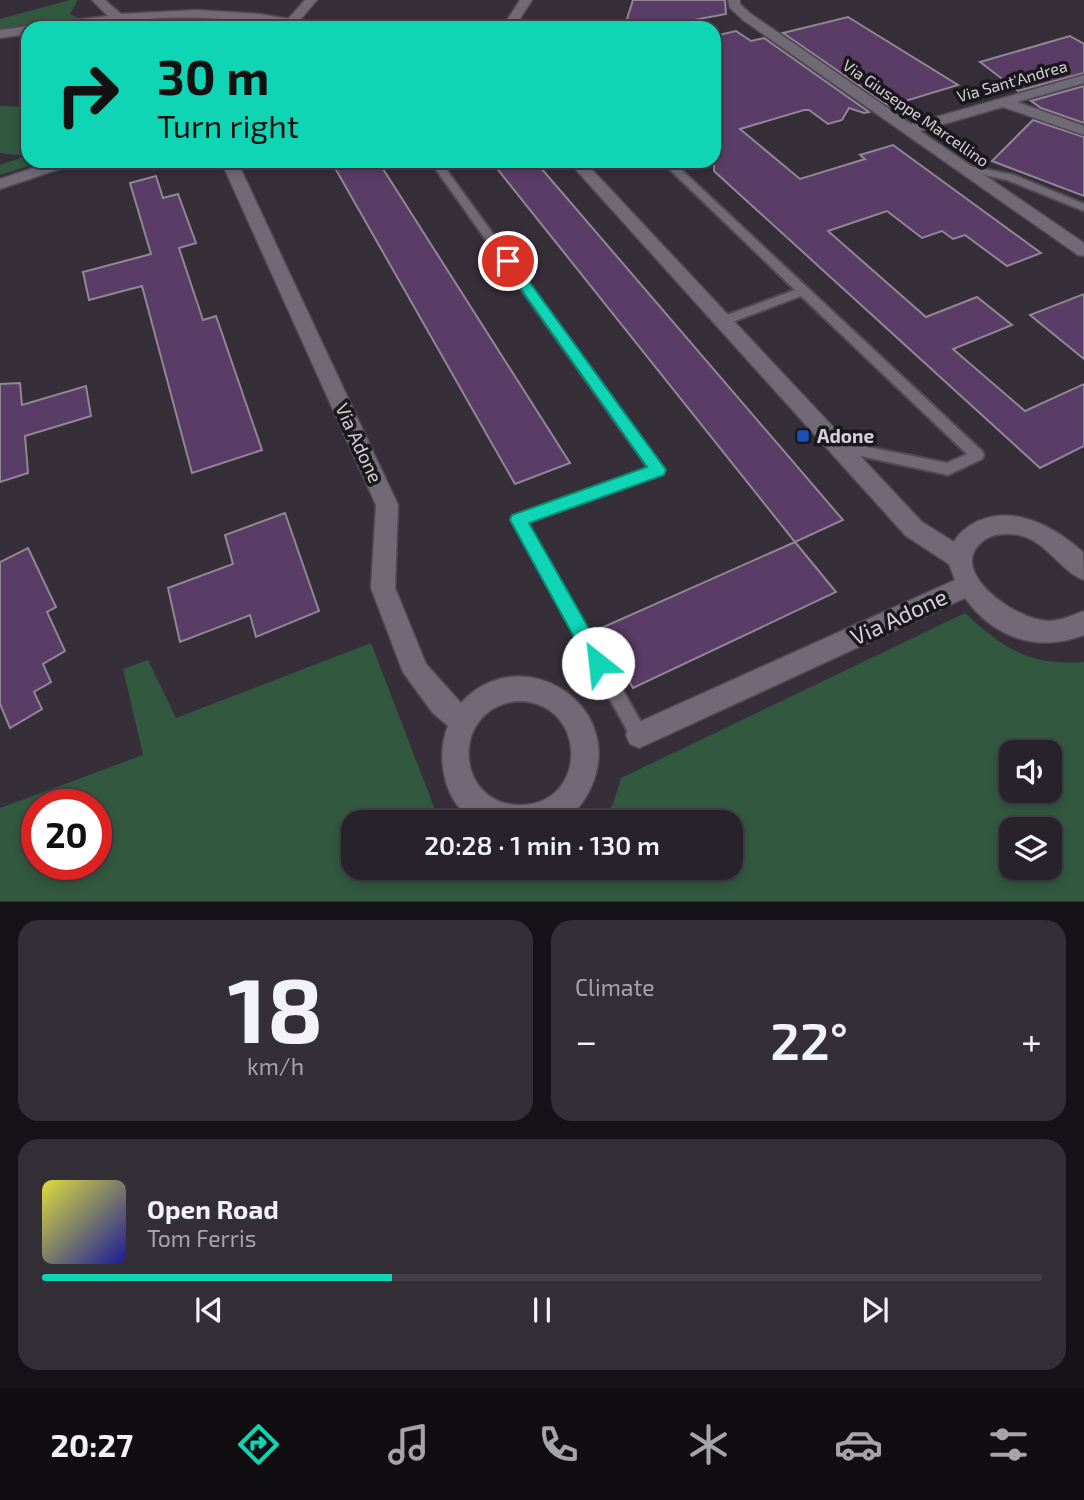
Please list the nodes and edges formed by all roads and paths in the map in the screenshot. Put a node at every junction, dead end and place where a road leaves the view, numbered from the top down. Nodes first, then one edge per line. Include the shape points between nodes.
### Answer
1 (98, 0) edge
2 (310, 0) edge
3 (526, 0) edge
4 (734, 0) edge
5 (117, 17) junction
6 (89, 21) edge
7 (272, 21) edge
8 (292, 21) edge
9 (512, 21) edge
10 (21, 31) edge
11 (0, 34) edge
12 (1084, 79) edge
13 (1003, 102) junction
14 (910, 129) junction
15 (1084, 131) edge
16 (48, 168) edge
17 (232, 168) edge
18 (440, 168) edge
19 (582, 168) edge
20 (673, 168) edge
21 (965, 168) junction
22 (0, 184) edge
23 (1084, 208) edge
24 (1084, 251) edge
25 (803, 291) junction
26 (723, 321) junction
27 (838, 446) junction
28 (961, 559) junction
29 (1084, 570) edge
30 (968, 585) junction
31 (1084, 622) edge
32 (463, 722) junction
33 (639, 735) joint

1 - 5 street
2 - 8 street
3 - 9 street
4 - 14 street, Via Giuseppe Marcellino via 747,18
5 - 6 street
5 - 7 street via 188,12
10 - 11 street
12 - 13 street, Via Sant'Andrea
13 - 14 street, Via Sant'Andrea
13 - 15 street
14 - 21 street, Via Giuseppe Marcellino
16 - 22 street
17 - 32 street, Via Adone via 387,505 383,588 416,672
18 - 33 lane via 658,470 518,520
19 - 26 street
20 - 25 lane
21 - 23 lane via 1010,177
21 - 24 street, Via Giuseppe Marcellino
25 - 26 lane
25 - 27 lane via 977,455 948,469
26 - 27 street
27 - 28 street via 914,529
28 - 29 street via 965,544 976,533 993,526 1012,526 1055,541
28 - 30 street
30 - 31 street via 1000,618 1024,629 1057,633
30 - 33 street, Via Adone
32 - 32 street via 455,752 460,782 472,800 489,813 510,820 551,812 580,781 586,758 584,735 574,715 558,700 538,690 495,693

